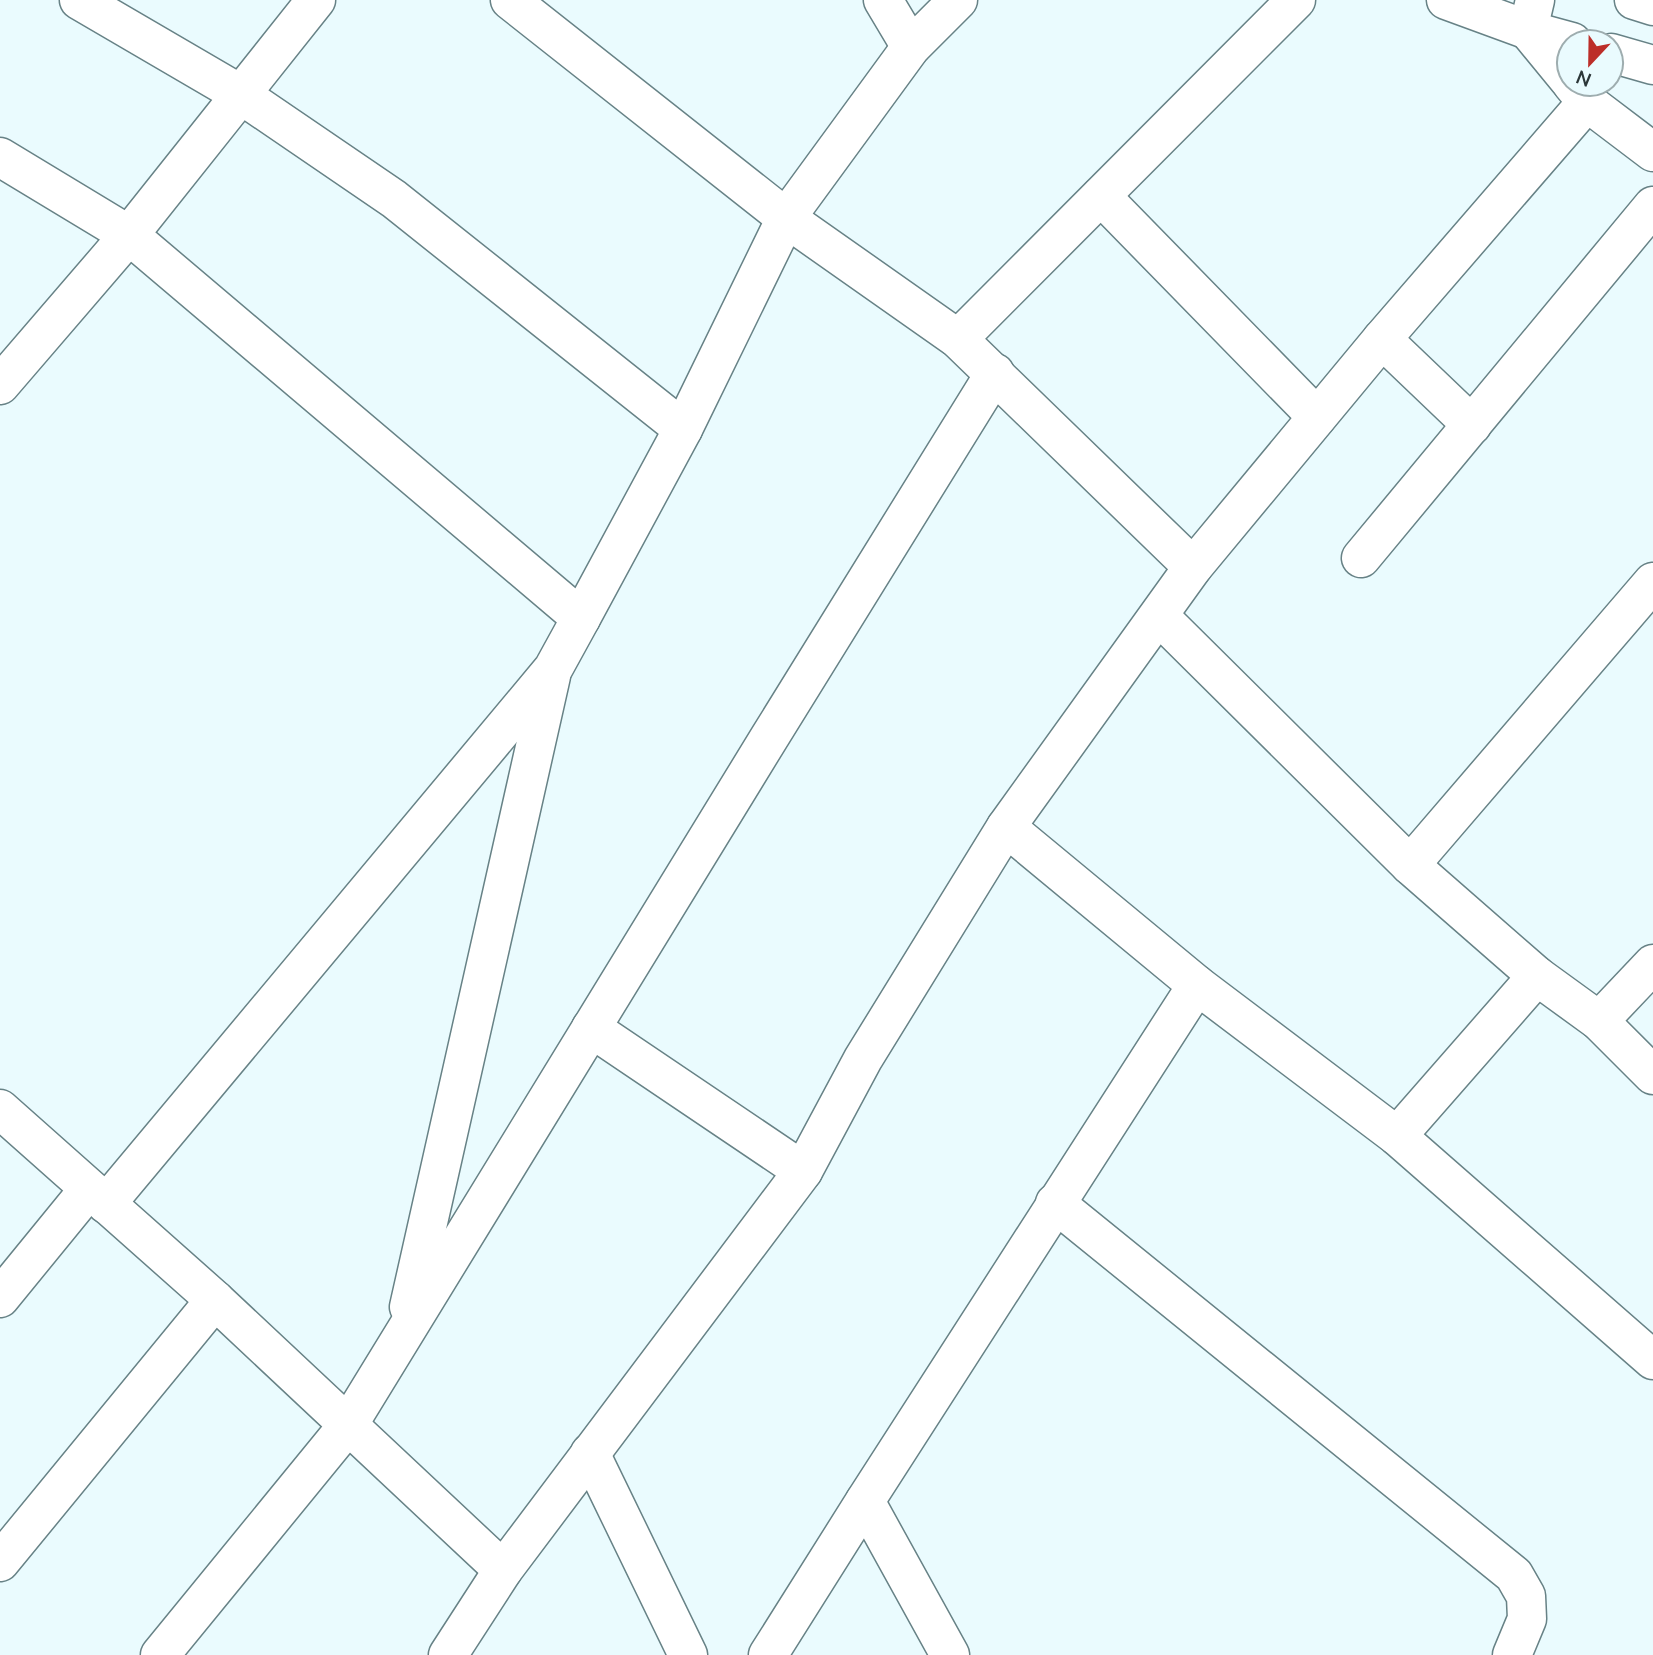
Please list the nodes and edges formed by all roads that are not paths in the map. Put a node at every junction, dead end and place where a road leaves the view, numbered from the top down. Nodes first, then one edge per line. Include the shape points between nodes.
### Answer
1 (79, 0) edge
2 (316, 0) edge
3 (510, 0) edge
4 (883, 0) edge
5 (958, 0) edge
6 (1296, 0) edge
7 (1446, 0) edge
8 (1634, 0) edge
9 (1653, 6) edge
10 (1531, 15) edge
11 (1555, 31) edge
12 (911, 47) junction
13 (1555, 54) edge
14 (1625, 57) edge
15 (1653, 65) edge
16 (240, 94) junction
17 (1569, 98) edge
18 (1587, 98) edge
19 (1653, 152) edge
20 (0, 158) edge
21 (1101, 196) junction
22 (1653, 206) edge
23 (786, 218) junction
24 (129, 236) junction
25 (958, 339) junction
26 (1382, 340) junction
27 (15, 347) edge
28 (995, 373) junction
29 (0, 385) edge
30 (1317, 417) junction
31 (1472, 425) junction
32 (683, 429) junction
33 (1361, 558) dead end
34 (1193, 567) junction
35 (1653, 582) edge
36 (1159, 616) junction
37 (581, 618) junction
38 (553, 669) junction
39 (1006, 827) junction
40 (1410, 865) junction
41 (1653, 964) edge
42 (1537, 976) junction
43 (1196, 985) junction
44 (1599, 1021) junction
45 (591, 1028) junction
46 (1653, 1075) edge
47 (0, 1109) edge
48 (1397, 1136) junction
49 (803, 1171) junction
50 (98, 1197) junction
51 (1055, 1203) junction
52 (0, 1298) edge
53 (215, 1300) junction
54 (402, 1336) junction
55 (1653, 1360) edge
56 (348, 1425) junction
57 (590, 1452) junction
58 (864, 1501) junction
59 (0, 1562) edge
60 (503, 1570) junction
61 (160, 1655) edge
62 (448, 1655) edge
63 (688, 1655) edge
64 (768, 1655) edge
65 (950, 1655) edge
66 (1512, 1655) edge

1 - 16 main road
2 - 16 main road
3 - 23 main road
4 - 12 main road
5 - 12 main road
6 - 21 main road
7 - 10 main road
8 - 9 main road
10 - 11 main road
10 - 13 main road
12 - 23 main road
14 - 15 main road
16 - 24 main road
16 - 32 main road via 394,199
17 - 26 main road
18 - 19 main road
20 - 24 main road
21 - 25 main road
21 - 30 main road
22 - 31 main road
23 - 25 main road
23 - 32 main road
24 - 27 main road
24 - 37 main road
25 - 28 main road
26 - 30 main road
26 - 31 main road
27 - 29 main road
28 - 34 main road
28 - 45 main road
30 - 34 main road
31 - 33 main road
32 - 37 main road
34 - 36 main road
35 - 40 main road
36 - 39 main road
36 - 40 main road
37 - 38 main road
38 - 50 main road
38 - 54 main road
39 - 43 main road
39 - 49 main road via 863,1059
40 - 42 main road
41 - 44 main road
42 - 44 main road
42 - 48 main road
43 - 48 main road
43 - 51 main road
44 - 46 main road
45 - 49 main road
45 - 54 main road
47 - 50 main road
48 - 55 main road
49 - 57 main road
50 - 52 main road
50 - 53 main road
51 - 58 main road
51 - 66 main road via 1514,1575 1526,1596 1527,1619
53 - 56 main road
53 - 59 main road
54 - 56 main road
56 - 60 main road
56 - 61 main road
57 - 60 main road
57 - 63 main road
58 - 64 main road
58 - 65 main road
60 - 62 main road

